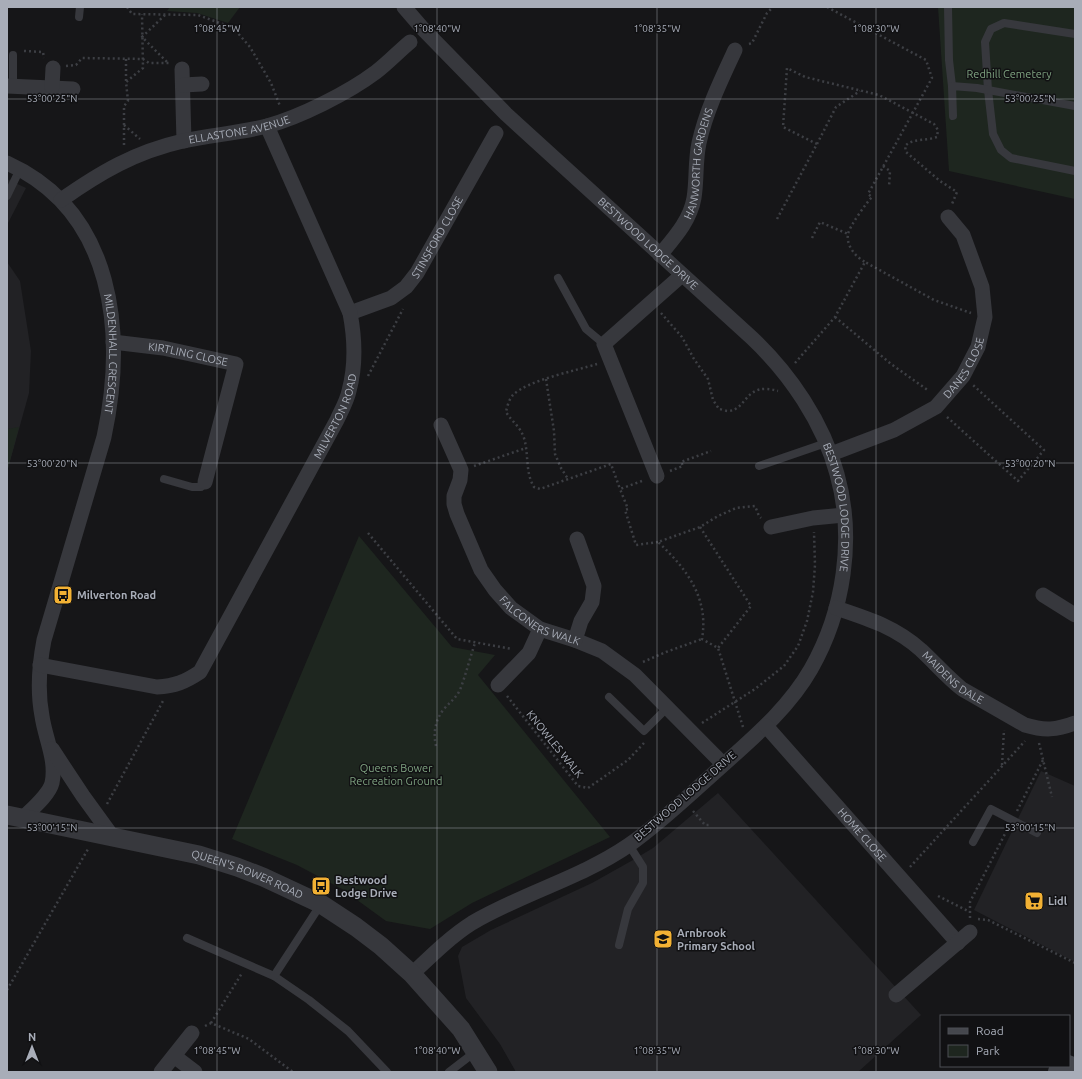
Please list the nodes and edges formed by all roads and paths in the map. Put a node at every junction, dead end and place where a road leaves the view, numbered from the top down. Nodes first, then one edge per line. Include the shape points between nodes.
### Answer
1 (80, 7) edge
2 (126, 7) edge
3 (404, 7) edge
4 (773, 7) edge
5 (827, 7) edge
6 (948, 7) edge
7 (142, 14) junction
8 (165, 15) junction
9 (79, 16) dead end
10 (1075, 34) edge
11 (142, 37) junction
12 (410, 42) dead end
13 (752, 43) dead end
14 (735, 50) dead end
15 (21, 51) dead end
16 (13, 55) dead end
17 (126, 59) junction
18 (143, 59) junction
19 (158, 63) dead end
20 (167, 63) dead end
21 (53, 68) junction
22 (182, 69) dead end
23 (126, 82) junction
24 (202, 84) dead end
25 (183, 85) junction
26 (10, 86) edge
27 (952, 86) junction
28 (52, 87) junction
29 (73, 89) dead end
30 (988, 90) junction
31 (860, 91) junction
32 (1075, 106) edge
33 (912, 113) junction
34 (952, 116) dead end
35 (286, 119) junction
36 (124, 125) junction
37 (267, 126) junction
38 (496, 133) dead end
39 (184, 141) junction
40 (817, 144) junction
41 (152, 149) junction
42 (123, 161) junction
43 (13, 166) edge
44 (883, 166) junction
45 (1075, 172) edge
46 (889, 186) dead end
47 (7, 196) edge
48 (61, 200) junction
49 (948, 217) joint
50 (777, 219) dead end
51 (848, 234) junction
52 (812, 238) dead end
53 (660, 255) junction
54 (866, 262) junction
55 (682, 275) junction
56 (558, 278) dead end
57 (406, 287) junction
58 (651, 302) junction
59 (350, 313) junction
60 (985, 317) junction
61 (835, 318) junction
62 (113, 342) junction
63 (604, 344) junction
64 (611, 360) junction
65 (785, 374) junction
66 (963, 376) junction
67 (546, 379) junction
68 (794, 387) junction
69 (349, 392) junction
70 (936, 407) junction
71 (441, 425) dead end
72 (526, 448) junction
73 (828, 448) junction
74 (711, 451) dead end
75 (759, 466) dead end
76 (461, 470) junction
77 (657, 476) junction
78 (164, 479) dead end
79 (568, 479) junction
80 (205, 482) joint
81 (620, 489) junction
82 (844, 515) junction
83 (813, 518) junction
84 (700, 527) junction
85 (771, 527) joint
86 (368, 533) dead end
87 (577, 539) dead end
88 (658, 542) junction
89 (1043, 595) dead end
90 (836, 608) junction
91 (1075, 615) edge
92 (540, 629) junction
93 (702, 639) junction
94 (575, 640) junction
95 (476, 643) junction
96 (718, 648) junction
97 (529, 653) junction
98 (651, 658) dead end
99 (40, 665) junction
100 (498, 685) joint
101 (170, 687) junction
102 (609, 697) dead end
103 (735, 702) junction
104 (667, 708) junction
105 (1004, 713) junction
106 (1075, 723) edge
107 (766, 726) junction
108 (1036, 728) junction
109 (690, 731) junction
110 (747, 743) junction
111 (49, 745) junction
112 (436, 746) dead end
113 (628, 760) dead end
114 (1043, 760) junction
115 (723, 764) junction
116 (1002, 766) junction
117 (1052, 797) dead end
118 (685, 799) junction
119 (15, 816) edge
120 (99, 819) junction
121 (1012, 820) junction
122 (711, 825) dead end
123 (1037, 833) dead end
124 (112, 836) junction
125 (973, 842) dead end
126 (629, 845) junction
127 (80, 862) dead end
128 (900, 877) junction
129 (321, 904) junction
130 (970, 932) dead end
131 (187, 938) dead end
132 (958, 943) junction
133 (619, 945) dead end
134 (1075, 963) edge
135 (247, 964) junction
136 (412, 974) junction
137 (274, 976) junction
138 (7, 990) edge
139 (896, 995) dead end
140 (212, 1023) junction
141 (192, 1033) joint
142 (476, 1052) junction
143 (174, 1056) junction
144 (161, 1072) edge
145 (195, 1072) edge
146 (293, 1072) edge
147 (387, 1072) edge
148 (449, 1072) edge
149 (488, 1072) edge

1 - 9 lane
2 - 7 path via 132,14
3 - 53 street, BESTWOOD LODGE DRIVE via 506,114
4 - 13 path via 767,13
5 - 33 path via 926,60 932,78
6 - 27 lane
7 - 8 path
7 - 11 path
8 - 11 path
8 - 35 path via 198,15 236,31 260,62
10 - 30 lane via 1004,23 991,29 985,42
11 - 18 path
11 - 20 path
12 - 35 street, ELLASTONE AVENUE via 357,85
14 - 53 street, HANWORTH GARDENS via 721,63 717,87 703,127 698,145 694,199 690,212 684,226
15 - 21 path via 43,52 45,64
16 - 26 lane
17 - 18 path
17 - 21 path via 82,58 76,64
17 - 23 path
18 - 19 path via 149,63
18 - 23 path via 143,68
21 - 28 street
22 - 25 street
23 - 36 path via 128,101 124,106
24 - 25 street
25 - 39 street
26 - 28 street
27 - 30 lane
27 - 34 lane
28 - 29 street
30 - 32 lane
30 - 45 lane via 993,134 1001,150 1011,158
31 - 33 path via 879,95
31 - 40 path via 836,107
31 - 40 path via 805,77 787,68 783,127
33 - 44 path
33 - 49 path via 934,124 938,130 937,138 909,142 905,146 906,152 957,192
35 - 37 street, ELLASTONE AVENUE
36 - 41 path
36 - 42 path
37 - 39 street, ELLASTONE AVENUE
37 - 59 street, MILVERTON ROAD
38 - 57 street, STINSFORD CLOSE via 417,273
39 - 41 street, ELLASTONE AVENUE
40 - 50 path
41 - 42 street, ELLASTONE AVENUE
42 - 48 street, ELLASTONE AVENUE via 98,174
43 - 47 lane
43 - 48 street, MILDENHALL CRESCENT via 41,182
44 - 46 path via 890,170
44 - 51 path via 868,194 872,196
48 - 62 street, MILDENHALL CRESCENT via 92,244 108,292
49 - 60 street, DANES CLOSE via 963,235 982,286
51 - 52 path via 820,222
51 - 54 path via 850,247 858,258
53 - 55 street, BESTWOOD LODGE DRIVE
54 - 60 path via 934,300
54 - 61 path
55 - 58 street
55 - 65 street, BESTWOOD LODGE DRIVE via 762,348
56 - 63 lane via 586,329
57 - 59 street, STINSFORD CLOSE via 391,298
57 - 69 path via 411,294 363,386
58 - 63 street
58 - 68 path via 682,337 708,379 713,400 719,408 728,411 737,408 758,390 768,388 785,393
59 - 69 street, MILVERTON ROAD via 355,340 354,367
60 - 66 street, DANES CLOSE via 978,347
61 - 65 path
61 - 70 path via 891,364 934,394
62 - 80 street, KIRTLING CLOSE via 163,348 236,364
62 - 99 street, MILDENHALL CRESCENT via 112,389 104,437 46,632
63 - 64 street
64 - 67 path
64 - 77 street
65 - 68 street, BESTWOOD LODGE DRIVE
66 - 70 street, DANES CLOSE
66 - 70 path via 1044,450 1018,481
67 - 72 path via 529,384 512,395 508,405 506,412 518,425
67 - 79 path via 555,454
68 - 73 street, BESTWOOD LODGE DRIVE
69 - 101 street, MILVERTON ROAD via 338,420 200,672 187,681
70 - 73 street, DANES CLOSE via 894,430
71 - 76 street
72 - 76 path
72 - 79 path via 530,480 534,487 540,488
73 - 75 lane
73 - 82 street, BESTWOOD LODGE DRIVE via 839,480
74 - 77 path via 681,462 683,466
76 - 92 street, FALCONERS WALK via 454,504 481,570 511,608
77 - 81 path
78 - 80 lane via 192,487 201,487
79 - 81 path via 611,464
81 - 88 path via 628,509 625,510 636,545
82 - 83 street
82 - 90 street, BESTWOOD LODGE DRIVE via 844,568
83 - 85 street
83 - 103 path via 813,592 798,646 784,666
84 - 85 path via 736,508 755,506 759,516
84 - 88 path
84 - 96 path via 751,606
86 - 95 path via 457,639
87 - 94 street via 594,586 592,602 581,621
88 - 93 path via 676,559 696,589 703,617
89 - 91 street
90 - 105 street, MAIDENS DALE via 891,628 921,650 958,686
90 - 107 street, BESTWOOD LODGE DRIVE via 811,670 790,701
92 - 94 street, FALCONERS WALK
92 - 97 street
93 - 96 path
93 - 98 path
94 - 104 street, FALCONERS WALK via 602,651 635,675
95 - 97 path
95 - 112 path via 459,691 444,709 434,727
96 - 103 path
97 - 100 street
99 - 101 street, MILVERTON ROAD via 157,687
99 - 111 street, MILDENHALL CRESCENT via 38,691
100 - 113 path, KNOWLES WALK via 578,786 588,788
101 - 120 path
102 - 104 lane via 644,731
103 - 109 path
103 - 110 path
104 - 109 street, FALCONERS WALK
105 - 108 street, MAIDENS DALE
105 - 116 path
106 - 108 street, MAIDENS DALE via 1059,729
107 - 110 street, BESTWOOD LODGE DRIVE
107 - 128 street, HOME CLOSE
108 - 114 path
108 - 116 path
109 - 115 street, FALCONERS WALK
110 - 115 street, BESTWOOD LODGE DRIVE
111 - 119 street, MILDENHALL CRESCENT via 53,771 49,790
111 - 120 street, MILDENHALL CRESCENT
114 - 117 path
114 - 121 path
115 - 118 street, BESTWOOD LODGE DRIVE
116 - 128 path
118 - 122 path via 705,825
118 - 126 street, BESTWOOD LODGE DRIVE
119 - 124 street, QUEEN'S BOWER ROAD
120 - 124 street, MILDENHALL CRESCENT
121 - 123 lane
121 - 125 lane via 990,809
121 - 134 path via 970,902 970,922 976,918 988,920
124 - 129 street, QUEEN'S BOWER ROAD via 199,855 237,867
126 - 133 lane via 643,867 643,883 628,909
126 - 136 street, BESTWOOD LODGE DRIVE via 585,870 472,923 451,938
127 - 138 path
128 - 132 street, HOME CLOSE
129 - 136 street, QUEEN'S BOWER ROAD via 356,927
129 - 137 lane
130 - 132 street
131 - 135 lane
132 - 139 street
135 - 137 lane
135 - 140 path
136 - 142 street, QUEEN'S BOWER ROAD via 461,1028
137 - 147 lane via 348,1031
140 - 141 path
140 - 146 path via 249,1039
141 - 143 street
142 - 148 lane
142 - 149 street, QUEEN'S BOWER ROAD
143 - 144 street
143 - 145 street

